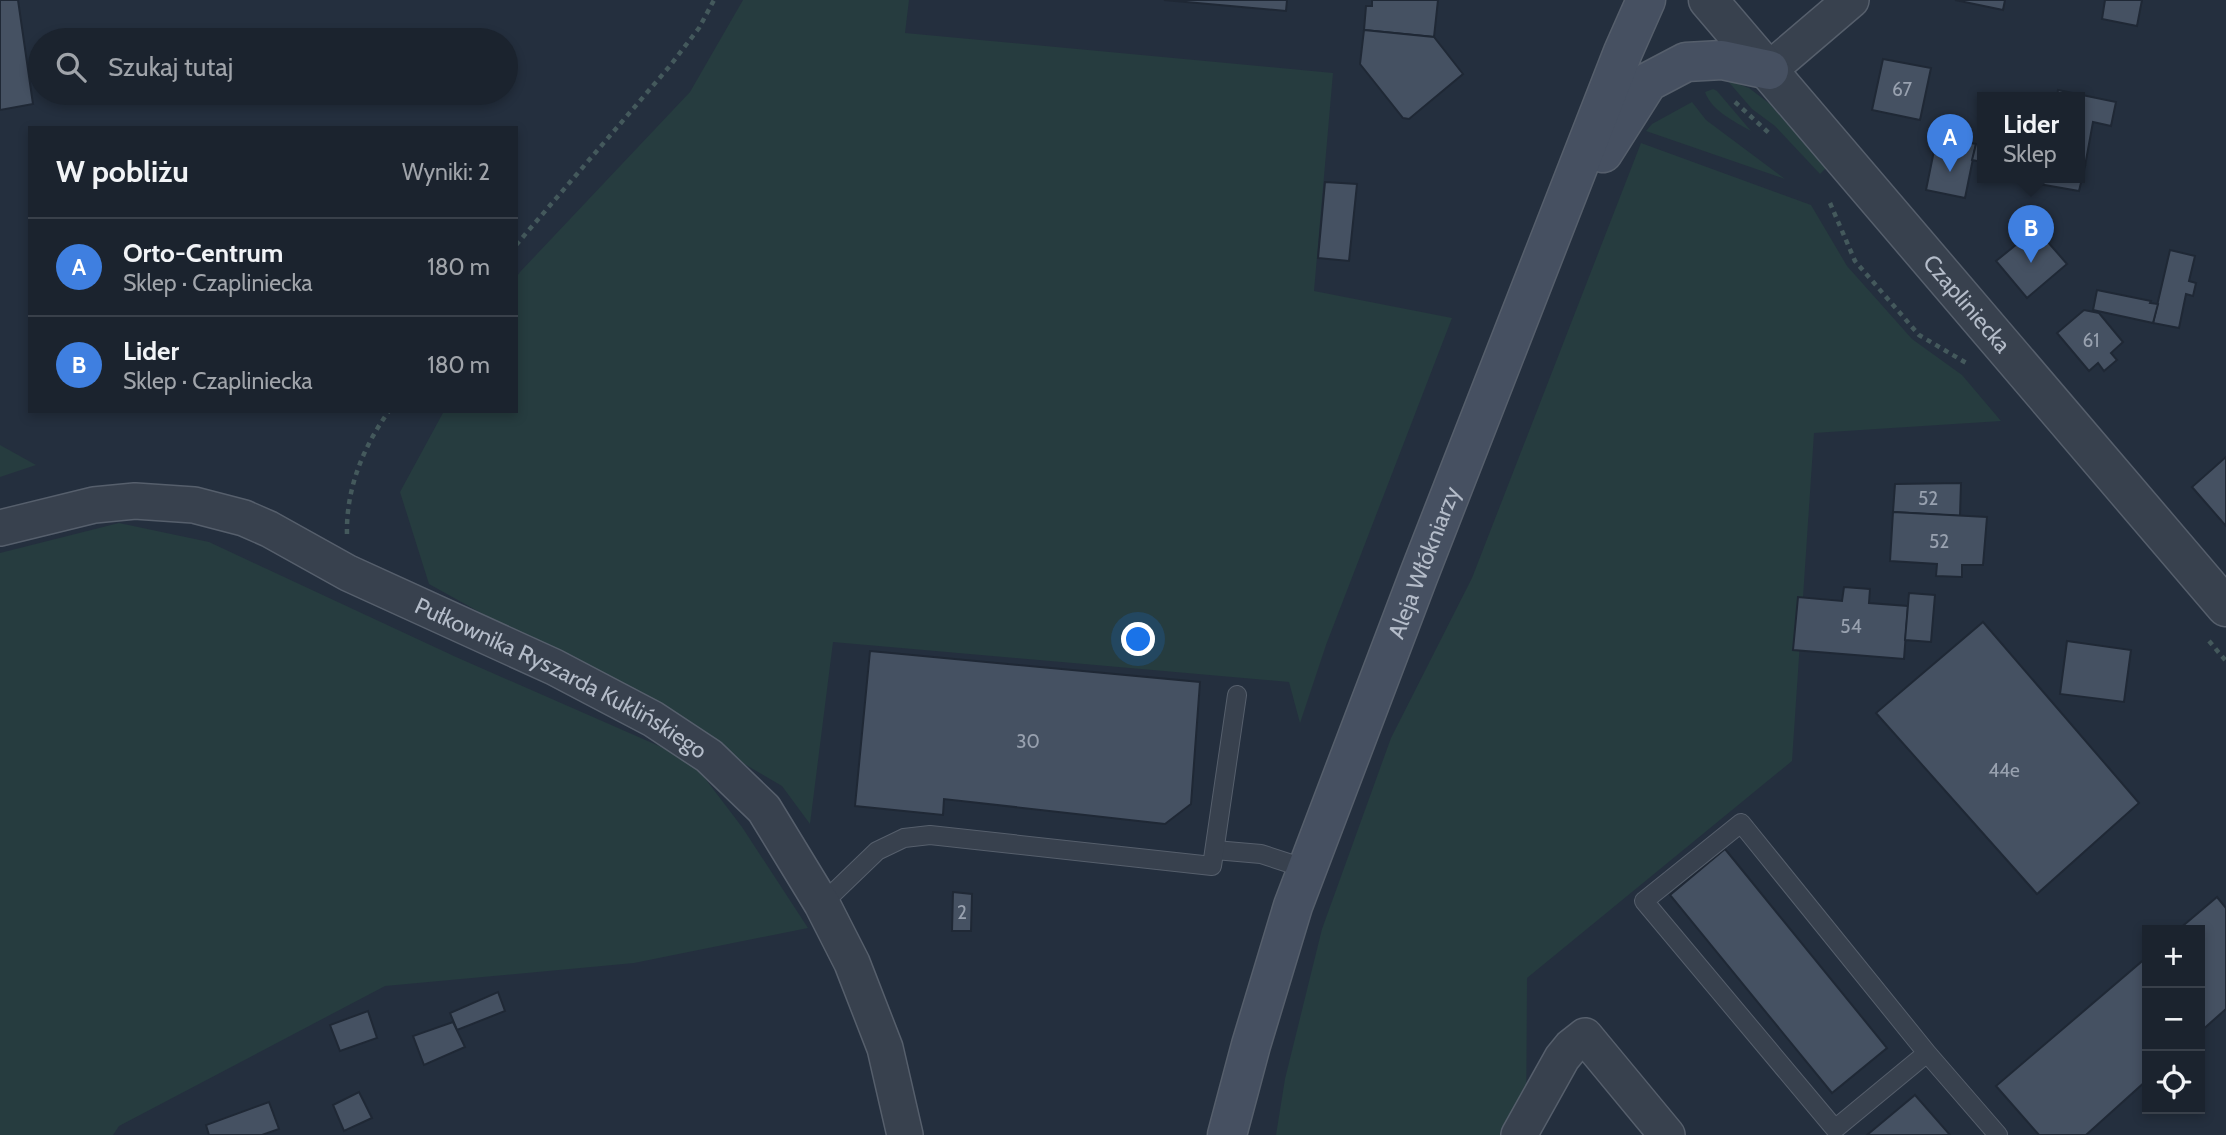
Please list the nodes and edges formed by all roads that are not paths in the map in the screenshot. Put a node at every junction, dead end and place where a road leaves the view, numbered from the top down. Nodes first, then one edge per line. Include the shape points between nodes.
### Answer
1 (1646, 0) edge
2 (1708, 0) edge
3 (1851, 0) edge
4 (1769, 70) junction
5 (1557, 226) junction
6 (0, 528) edge
7 (2226, 607) edge
8 (1237, 695) dead end
9 (1214, 850) junction
10 (1307, 869) junction
11 (822, 904) junction
12 (1927, 1053) junction
13 (905, 1135) edge
14 (1227, 1135) edge
15 (1519, 1135) edge
16 (1667, 1135) edge
17 (1998, 1135) edge

1 - 5 main road, Aleja Włókniarzy
2 - 4 street, Czapliniecka
3 - 4 street
4 - 5 main road via 1698,59 1648,82
4 - 7 street, Czapliniecka
5 - 10 main road, Aleja Włókniarzy
6 - 11 street, Pułkownika Ryszarda Kuklińskiego via 94,505 135,501 194,505 269,529 348,573 554,667 653,719 709,756 764,809
8 - 9 lane
9 - 10 lane via 1261,854
9 - 11 lane via 1212,866 930,835 904,838 877,851
10 - 14 main road, Aleja Włókniarzy
11 - 13 street, Pułkownika Ryszarda Kuklińskiego via 852,963 885,1048
12 - 12 lane via 1741,823 1644,901 1835,1129
12 - 17 lane
15 - 16 street via 1562,1058 1585,1036

